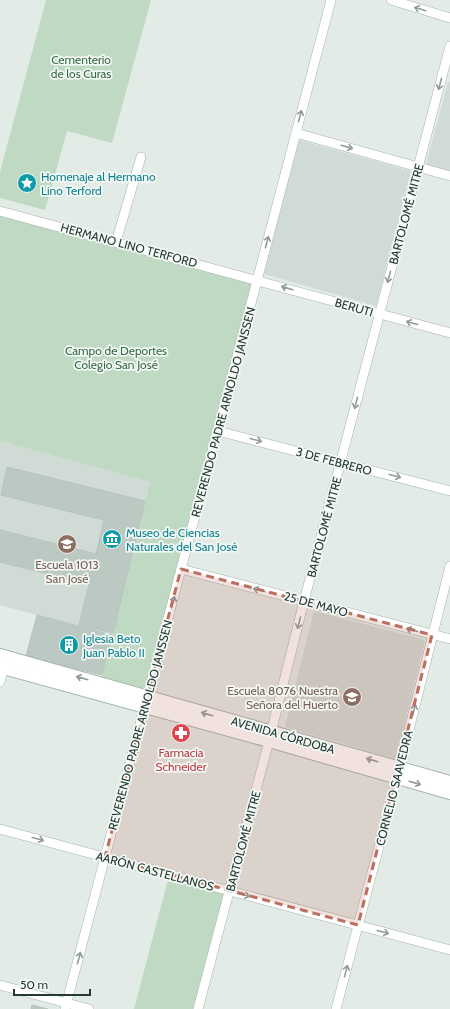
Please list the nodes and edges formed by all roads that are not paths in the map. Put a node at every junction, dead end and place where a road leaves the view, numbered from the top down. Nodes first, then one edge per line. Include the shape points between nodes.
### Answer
1 (331, 0) edge
2 (391, 0) edge
3 (450, 18) edge
4 (450, 46) edge
5 (296, 133) junction
6 (141, 157) dead end
7 (418, 167) junction
8 (450, 176) edge
9 (0, 211) edge
10 (116, 242) junction
11 (257, 280) junction
12 (379, 314) junction
13 (450, 333) edge
14 (218, 430) junction
15 (341, 462) junction
16 (450, 491) edge
17 (450, 566) edge
18 (181, 569) junction
19 (304, 602) junction
20 (432, 635) junction
21 (450, 640) edge
22 (0, 655) edge
23 (2, 668) edge
24 (0, 682) edge
25 (146, 702) junction
26 (271, 736) junction
27 (398, 773) junction
28 (450, 782) edge
29 (450, 793) edge
30 (0, 829) edge
31 (105, 857) junction
32 (229, 891) junction
33 (358, 925) junction
34 (450, 950) edge
35 (0, 985) edge
36 (66, 1006) edge
37 (89, 1009) edge
38 (198, 1009) edge
39 (336, 1009) edge

5 -> 1 street, REVERENDO PADRE ARNOLDO JANSSEN
3 -> 2 street
4 -> 7 street, BARTOLOMÉ MITRE
5 -> 7 street
11 -> 5 street, REVERENDO PADRE ARNOLDO JANSSEN
6 - 10 street
7 - 8 street
7 -> 12 street, BARTOLOMÉ MITRE
9 - 10 street, HERMANO LINO TERFORD
10 - 11 street, HERMANO LINO TERFORD
12 -> 11 street, BERUTI
11 - 14 street, REVERENDO PADRE ARNOLDO JANSSEN
13 -> 12 street, BERUTI
12 -> 15 street, BARTOLOMÉ MITRE
14 -> 15 street, 3 DE FEBRERO
14 - 18 street, REVERENDO PADRE ARNOLDO JANSSEN
15 -> 16 street, 3 DE FEBRERO
15 - 19 street, BARTOLOMÉ MITRE
17 - 20 street, CORNELIO SAAVEDRA
19 -> 18 street, 25 DE MAYO
25 -> 18 street, REVERENDO PADRE ARNOLDO JANSSEN
20 -> 19 street, 25 DE MAYO
19 -> 26 street, BARTOLOMÉ MITRE
20 - 21 street, 25 DE MAYO
27 -> 20 street, CORNELIO SAAVEDRA
25 -> 22 main road, AVENIDA CÓRDOBA via 100,683
23 - 24 street
23 - 25 main road, AVENIDA CÓRDOBA
25 - 26 main road, AVENIDA CÓRDOBA
25 - 31 street, REVERENDO PADRE ARNOLDO JANSSEN
26 - 27 main road, AVENIDA CÓRDOBA
26 - 32 street, BARTOLOMÉ MITRE
27 - 28 main road, AVENIDA CÓRDOBA
27 -> 29 main road, AVENIDA CÓRDOBA
27 - 33 street, CORNELIO SAAVEDRA
30 -> 31 street, AARÓN CASTELLANOS
31 - 32 street, AARÓN CASTELLANOS
36 -> 31 street, REVERENDO PADRE ARNOLDO JANSSEN
32 -> 33 street, AARÓN CASTELLANOS
32 - 38 street, BARTOLOMÉ MITRE
33 -> 34 street, AARÓN CASTELLANOS
39 -> 33 street, CORNELIO SAAVEDRA
35 - 36 street
36 - 37 street

